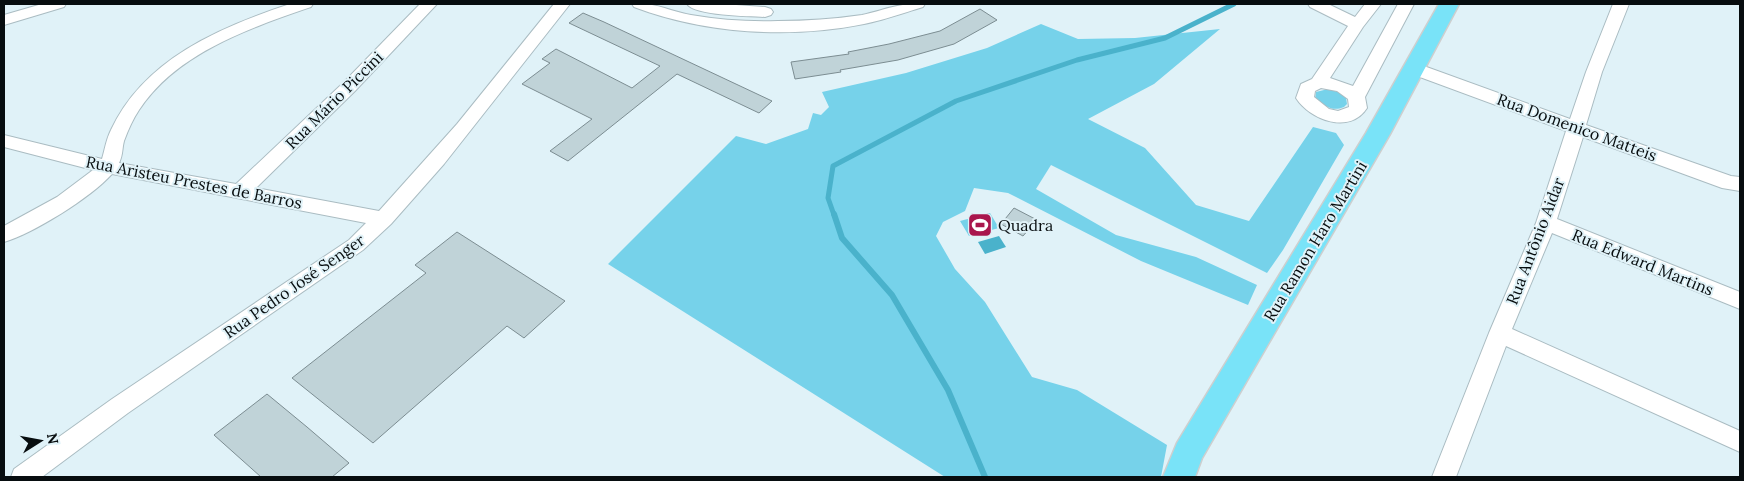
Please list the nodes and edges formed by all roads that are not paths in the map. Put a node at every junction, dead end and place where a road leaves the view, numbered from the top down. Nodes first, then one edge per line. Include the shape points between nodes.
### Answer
1 (58, 4) edge
2 (304, 4) edge
3 (562, 4) edge
4 (640, 4) edge
5 (695, 4) edge
6 (866, 4) edge
7 (917, 4) edge
8 (1316, 4) edge
9 (1373, 4) edge
10 (1406, 4) edge
11 (1449, 4) edge
12 (1621, 4) edge
13 (427, 5) edge
14 (4, 20) edge
15 (1357, 24) junction
16 (1415, 69) junction
17 (1318, 83) junction
18 (1356, 97) junction
19 (1576, 127) junction
20 (4, 141) edge
21 (107, 167) junction
22 (1740, 184) edge
23 (241, 191) junction
24 (384, 219) junction
25 (1546, 223) junction
26 (4, 235) edge
27 (1740, 301) edge
28 (1500, 333) junction
29 (1740, 442) edge
30 (1448, 476) edge
31 (23, 477) edge
32 (1179, 477) edge

1 - 14 street
2 - 21 street via 214,39 159,78 134,104 115,141
3 - 24 street, Rua Pedro José Senger
4 - 7 street via 677,16 760,26 804,26 860,20
5 - 6 street via 741,11 800,14
8 - 15 street
9 - 15 street
10 - 18 street
11 - 16 main road, Rua Ramon Haro Martini
12 - 19 street, Rua Antônio Aidar
13 - 23 street, Rua Mário Piccini via 349,87
15 - 17 street
16 - 19 street, Rua Domenico Matteis
16 - 32 main road, Rua Ramon Haro Martini via 1188,453
17 - 18 street via 1343,87
17 - 18 street via 1307,88 1305,98 1322,113 1340,116 1355,112 1358,108
19 - 22 street, Rua Domenico Matteis via 1729,183
19 - 25 street, Rua Antônio Aidar
20 - 21 street, Rua Aristeu Prestes de Barros
21 - 23 street, Rua Aristeu Prestes de Barros
21 - 26 street via 84,188
23 - 24 street, Rua Aristeu Prestes de Barros
24 - 31 street, Rua Pedro José Senger via 356,245 120,406
25 - 27 street, Rua Edward Martins
25 - 28 street, Rua Antônio Aidar
28 - 29 street
28 - 30 street, Rua Antônio Aidar

